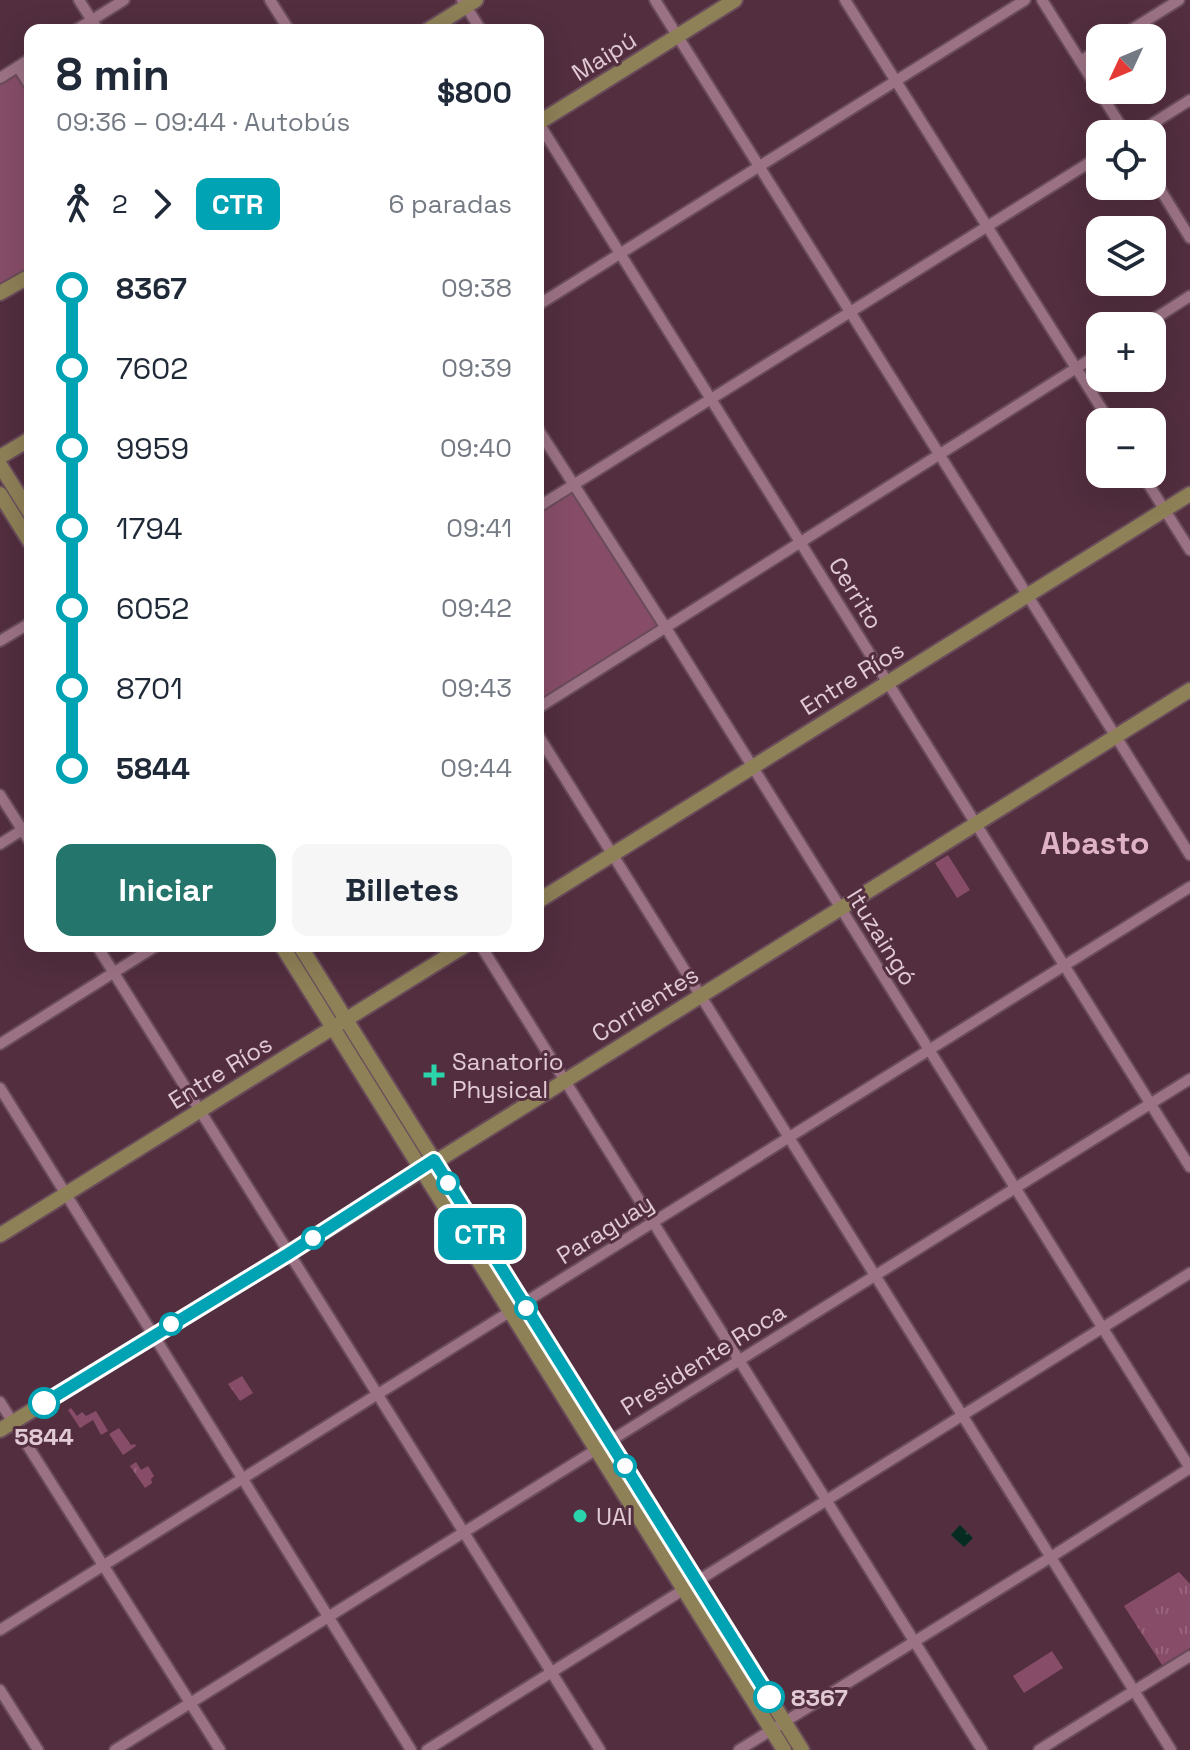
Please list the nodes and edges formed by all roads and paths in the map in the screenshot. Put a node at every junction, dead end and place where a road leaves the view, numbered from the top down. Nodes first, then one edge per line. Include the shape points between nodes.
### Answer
1 (79, 0) edge
2 (124, 0) edge
3 (270, 0) edge
4 (655, 0) edge
5 (735, 0) edge
6 (845, 0) edge
7 (1025, 0) edge
8 (1042, 0) edge
9 (1179, 0) edge
10 (468, 2) edge
11 (94, 24) edge
12 (96, 24) edge
13 (285, 24) edge
14 (437, 24) edge
15 (478, 24) edge
16 (1140, 24) edge
17 (678, 36) junction
18 (1086, 57) edge
19 (1080, 61) junction
20 (24, 63) edge
21 (18, 67) junction
22 (24, 76) edge
23 (0, 78) edge
24 (896, 81) junction
25 (1190, 100) edge
26 (544, 119) edge
27 (1117, 120) edge
28 (1158, 120) edge
29 (544, 133) edge
30 (1086, 165) edge
31 (759, 166) junction
32 (1166, 199) edge
33 (987, 227) junction
34 (1190, 238) edge
35 (620, 254) junction
36 (24, 279) edge
37 (0, 293) edge
38 (1190, 296) edge
39 (544, 301) edge
40 (850, 312) junction
41 (1165, 312) edge
42 (1086, 362) edge
43 (1076, 368) junction
44 (711, 399) junction
45 (1101, 408) edge
46 (544, 439) edge
47 (24, 443) edge
48 (940, 455) junction
49 (0, 457) edge
50 (0, 465) edge
51 (573, 485) junction
52 (1151, 488) edge
53 (0, 494) edge
54 (1190, 494) edge
55 (24, 503) edge
56 (544, 503) edge
57 (1165, 509) junction
58 (24, 532) edge
59 (801, 543) junction
60 (1190, 550) edge
61 (1027, 595) junction
62 (24, 627) edge
63 (666, 628) junction
64 (0, 641) edge
65 (888, 682) junction
66 (1190, 690) edge
67 (544, 704) edge
68 (1116, 736) junction
69 (544, 745) edge
70 (752, 766) junction
71 (0, 795) edge
72 (976, 824) junction
73 (24, 825) edge
74 (24, 828) edge
75 (0, 844) edge
76 (613, 855) junction
77 (1190, 855) edge
78 (1190, 887) edge
79 (544, 897) edge
80 (840, 908) junction
81 (101, 952) edge
82 (146, 952) edge
83 (286, 952) edge
84 (303, 952) edge
85 (454, 952) edge
86 (485, 952) edge
87 (1064, 965) junction
88 (114, 972) junction
89 (700, 995) junction
90 (340, 1024) junction
91 (0, 1044) edge
92 (929, 1050) junction
93 (1190, 1079) edge
94 (564, 1080) junction
95 (0, 1088) edge
96 (1150, 1103) junction
97 (198, 1111) junction
98 (789, 1137) junction
99 (428, 1164) junction
100 (1190, 1167) edge
101 (1014, 1188) junction
102 (66, 1194) junction
103 (652, 1222) junction
104 (0, 1235) edge
105 (288, 1254) junction
106 (1190, 1273) edge
107 (875, 1275) junction
108 (517, 1307) junction
109 (1103, 1328) junction
110 (154, 1335) junction
111 (738, 1361) junction
112 (377, 1394) junction
113 (0, 1402) edge
114 (963, 1417) junction
115 (6, 1426) edge
116 (603, 1445) junction
117 (1190, 1468) edge
118 (243, 1478) junction
119 (825, 1501) junction
120 (463, 1532) junction
121 (1051, 1557) junction
122 (103, 1565) junction
123 (690, 1586) junction
124 (328, 1616) junction
125 (0, 1630) edge
126 (912, 1641) junction
127 (1190, 1656) edge
128 (551, 1672) junction
129 (0, 1690) edge
130 (1134, 1691) junction
131 (190, 1703) junction
132 (778, 1725) junction
133 (38, 1750) edge
134 (115, 1750) edge
135 (220, 1750) edge
136 (411, 1750) edge
137 (427, 1750) edge
138 (600, 1750) edge
139 (739, 1750) edge
140 (784, 1750) edge
141 (802, 1750) edge
142 (982, 1750) edge
143 (1039, 1750) edge
144 (1171, 1750) edge

1 - 11 street
2 - 12 street
3 - 13 street
4 - 17 street
5 - 17 main road, Maipú
6 - 24 street
7 - 24 street
8 - 19 street
9 - 16 street
10 - 14 main road
10 - 15 street
17 - 26 main road, Maipú
17 - 31 street
18 - 19 street
19 - 27 street
20 - 21 street
21 - 22 street
21 - 23 street
24 - 31 street
24 - 33 street
25 - 28 street
29 - 35 street, Cerrito
30 - 33 street
31 - 35 street
31 - 40 street
32 - 34 street
33 - 40 street
33 - 43 street
35 - 39 street
35 - 44 street, Cerrito
36 - 37 main road
38 - 41 street
40 - 44 street
40 - 48 street
42 - 43 street
43 - 45 street
43 - 48 street
44 - 51 street
44 - 59 street, Cerrito
46 - 51 street, Ituzaingó
47 - 49 main road
48 - 59 street
48 - 61 street
50 - 55 main road
51 - 56 street
51 - 63 street, Ituzaingó
52 - 57 street
53 - 58 main road
54 - 57 main road, Entre Ríos
57 - 60 street
57 - 61 main road, Entre Ríos
59 - 63 street
59 - 65 street, Cerrito
61 - 65 main road, Entre Ríos
61 - 68 street
62 - 64 street
63 - 67 street
63 - 70 street, Ituzaingó
65 - 70 main road, Entre Ríos
65 - 72 street, Cerrito
66 - 68 main road, Corrientes
68 - 72 main road, Corrientes
68 - 77 street
69 - 76 street
70 - 76 main road, Entre Ríos
70 - 80 street, Ituzaingó
71 - 73 street
72 - 80 main road, Corrientes
72 - 87 street, Cerrito
74 - 75 street
76 - 79 main road, Entre Ríos
76 - 89 street
78 - 87 street, Paraguay
80 - 89 main road, Corrientes
80 - 92 street, Ituzaingó
81 - 88 street
82 - 88 street
83 - 90 main road
84 - 90 main road
85 - 90 main road, Entre Ríos
86 - 94 street
87 - 92 street, Paraguay
87 - 96 street, Cerrito
88 - 91 street
88 - 97 street
89 - 94 main road, Corrientes
89 - 98 street
90 - 97 main road, Entre Ríos
90 - 99 main road
92 - 98 street, Paraguay
92 - 101 street, Ituzaingó
93 - 96 street, Presidente Roca
94 - 99 main road, Corrientes
94 - 103 street
95 - 102 street
96 - 100 street, Cerrito
96 - 101 street, Presidente Roca
97 - 102 main road, Entre Ríos
97 - 105 street
98 - 103 street, Paraguay
98 - 107 street
99 - 105 main road, Corrientes
99 - 108 main road
101 - 107 street, Presidente Roca
101 - 109 street, Ituzaingó
102 - 104 main road, Entre Ríos
102 - 110 street
103 - 108 street, Paraguay
103 - 111 street
105 - 110 main road, Corrientes
105 - 112 street
106 - 109 street
107 - 111 street, Presidente Roca
107 - 114 street
108 - 112 street, Paraguay
108 - 116 main road
109 - 114 street
109 - 117 street, Ituzaingó
110 - 115 main road, Corrientes
110 - 118 street
111 - 116 street, Presidente Roca
111 - 119 street
112 - 118 street, Paraguay
112 - 120 street
113 - 115 street
114 - 119 street
114 - 121 street
115 - 122 street
116 - 120 street, Presidente Roca
116 - 123 main road
117 - 121 street
118 - 122 street, Paraguay
118 - 124 street
119 - 123 street
119 - 126 street
120 - 124 street, Presidente Roca
120 - 128 street
121 - 126 street
121 - 130 street
122 - 125 street, Paraguay
122 - 131 street
123 - 128 street
123 - 132 main road
124 - 131 street, Presidente Roca
124 - 136 street
126 - 132 street
126 - 142 street
127 - 130 street
128 - 137 street
128 - 138 street
129 - 133 street
130 - 143 street
130 - 144 street
131 - 134 street, Presidente Roca
131 - 135 street
132 - 139 street
132 - 140 main road
132 - 141 main road

